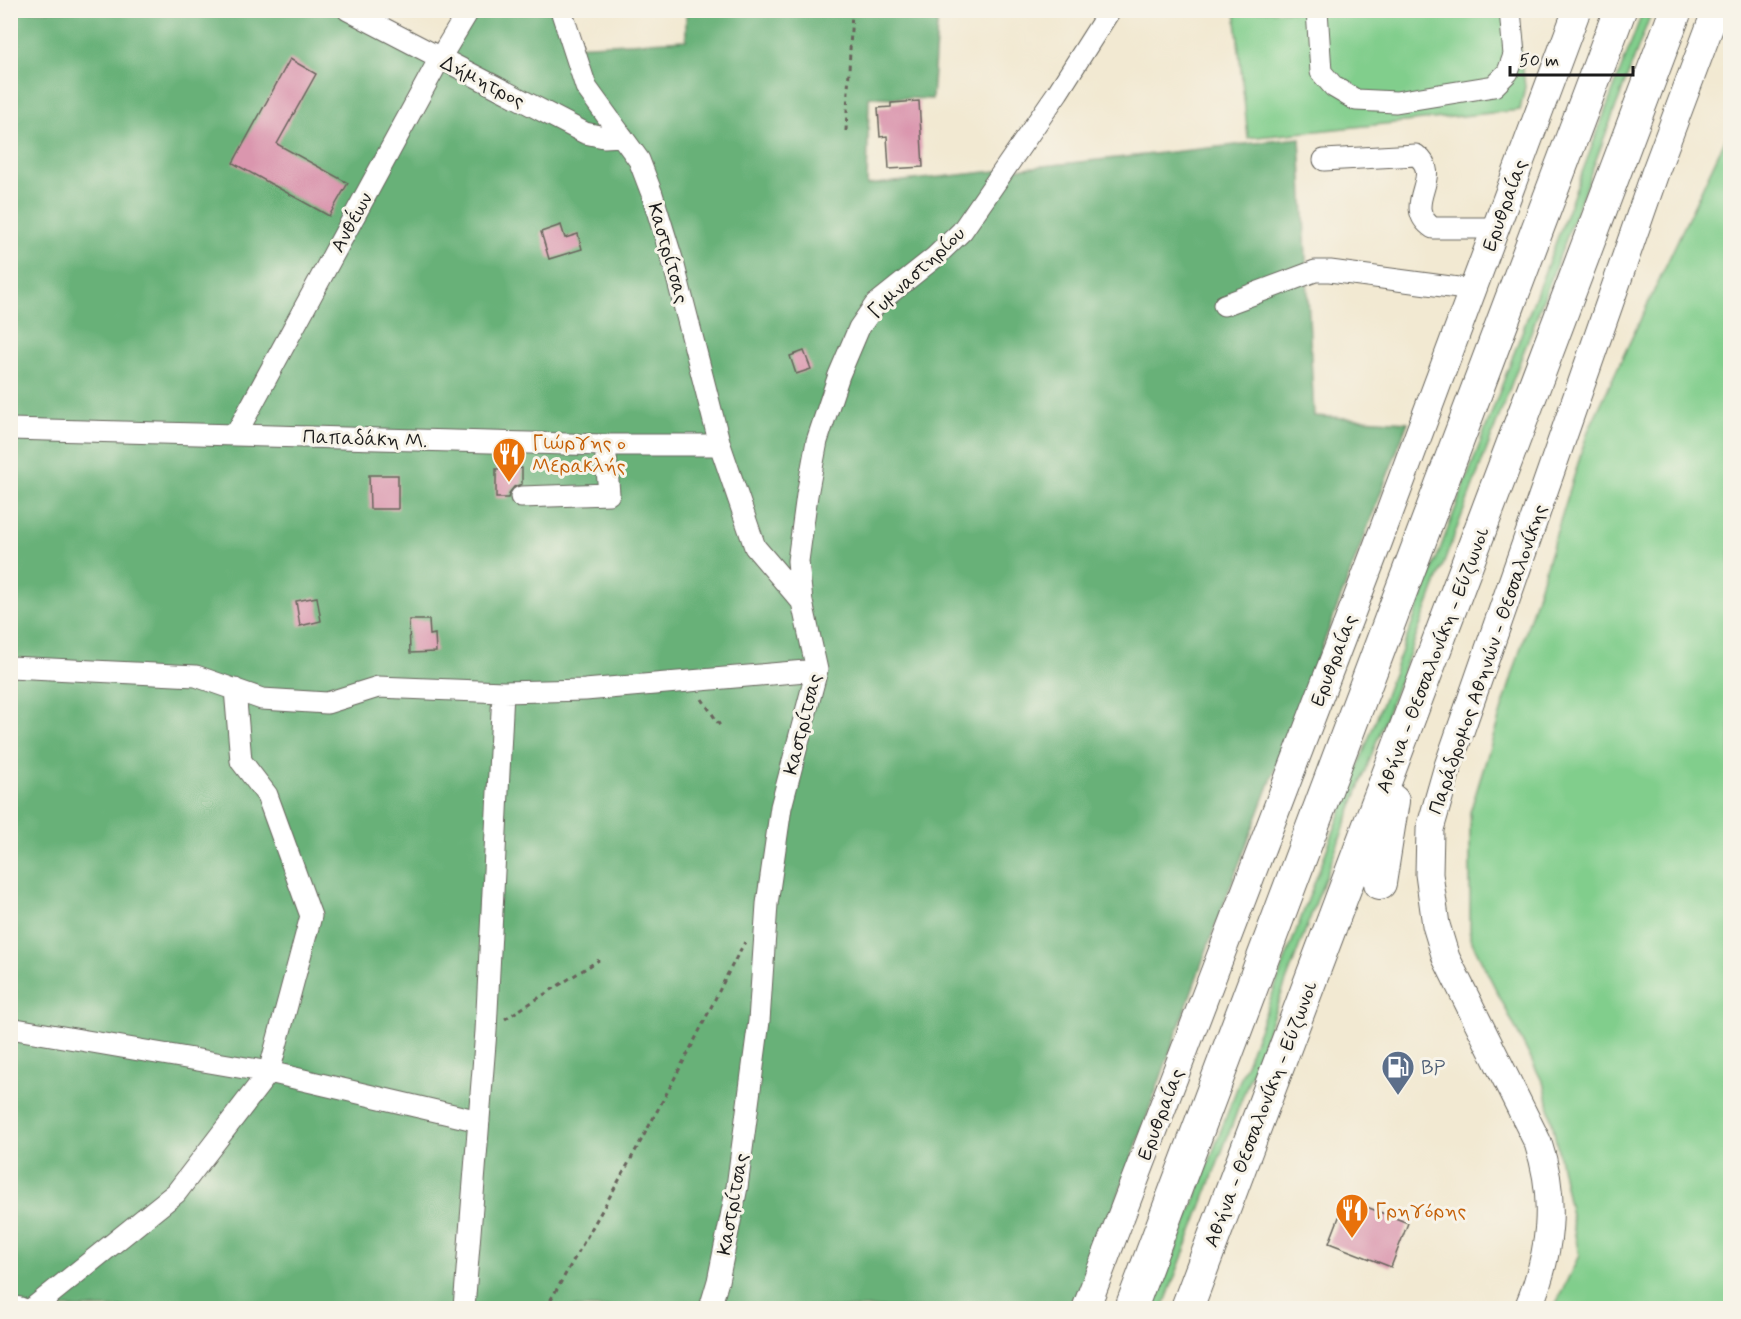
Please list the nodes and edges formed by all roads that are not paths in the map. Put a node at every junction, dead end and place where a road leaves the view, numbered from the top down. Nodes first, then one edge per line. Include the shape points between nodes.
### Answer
1 (348, 10) edge
2 (469, 10) edge
3 (561, 10) edge
4 (1110, 10) edge
5 (1317, 10) edge
6 (1510, 10) edge
7 (1577, 10) edge
8 (1620, 10) edge
9 (1676, 10) edge
10 (1716, 10) edge
11 (440, 58) junction
12 (622, 136) junction
13 (1324, 160) dead end
14 (1496, 228) junction
15 (1473, 290) junction
16 (1224, 305) dead end
17 (10, 429) edge
18 (236, 434) junction
19 (605, 445) junction
20 (720, 445) junction
21 (521, 497) dead end
22 (802, 602) junction
23 (10, 667) edge
24 (818, 670) junction
25 (235, 690) junction
26 (503, 692) junction
27 (1402, 738) junction
28 (1380, 883) dead end
29 (10, 1028) edge
30 (269, 1072) junction
31 (479, 1121) junction
32 (10, 1306) edge
33 (21, 1308) edge
34 (33, 1308) edge
35 (465, 1308) edge
36 (710, 1308) edge
37 (1086, 1308) edge
38 (1131, 1308) edge
39 (1187, 1308) edge
40 (1528, 1308) edge

1 - 11 street, Δήμητρος
2 - 11 street, Ανθέων
3 - 12 street, Καστρίτσας via 586,87
4 - 22 street, Γυμναστηρίου via 962,231 875,305 859,328 817,441 798,561
5 - 6 street via 1321,72 1334,87 1356,100 1396,102 1494,86 1508,72 1514,55
7 - 14 main road, Ερυθραίας
8 - 38 highway
9 - 27 highway, Αθήνα - Θεσσαλονίκη - Εύζωνοι
10 - 40 main road, Παράδρομος Αθηνών - Θεσσαλονίκης via 1455,744 1430,829 1429,874 1440,942 1546,1165 1549,1236
11 - 12 street, Δήμητρος via 585,133
11 - 18 street, Ανθέων
12 - 20 street, Καστρίτσας via 639,160 652,194
13 - 14 street via 1416,155 1428,167 1419,212 1424,222 1433,228
14 - 15 main road, Ερυθραίας
15 - 16 street via 1315,271
15 - 37 main road, Ερυθραίας
17 - 18 street, Παπαδάκη Μ.
18 - 19 street, Παπαδάκη Μ.
19 - 20 street, Παπαδάκη Μ.
19 - 21 street via 609,494
20 - 22 street, Καστρίτσας via 755,548
22 - 24 street, Καστρίτσας
23 - 25 street via 196,676
24 - 26 street via 585,690
24 - 36 street, Καστρίτσας via 781,807 766,904 759,1021 737,1187
25 - 26 street via 262,699 327,703 378,687
25 - 30 street via 241,761 267,795 311,915
26 - 31 street
27 - 28 highway
27 - 39 highway, Αθήνα - Θεσσαλονίκη - Εύζωνοι
29 - 30 street
30 - 31 street
30 - 34 street via 176,1193
31 - 35 street
32 - 33 street

